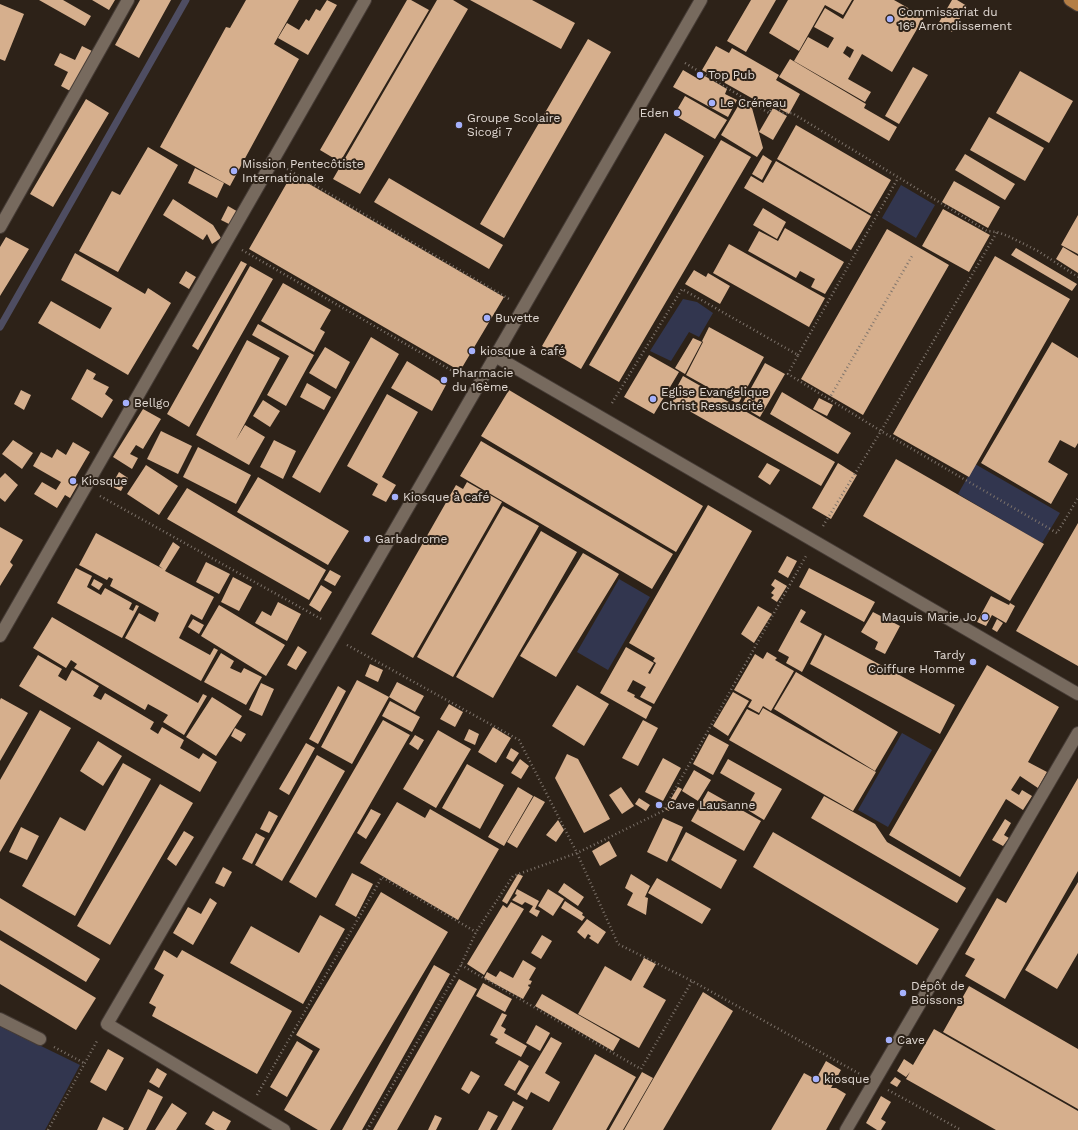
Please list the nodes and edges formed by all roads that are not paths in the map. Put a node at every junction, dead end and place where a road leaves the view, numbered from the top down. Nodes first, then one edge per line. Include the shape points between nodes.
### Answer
1 (128, 0) edge
2 (365, 0) edge
3 (701, 0) edge
4 (1070, 0) edge
5 (1078, 5) edge
6 (1, 225) edge
7 (495, 356) junction
8 (0, 636) edge
9 (1078, 694) edge
10 (1078, 733) edge
11 (0, 1019) edge
12 (40, 1039) road end
13 (284, 1130) edge
14 (846, 1130) edge

1 - 6 street
2 - 8 street
3 - 7 street
4 - 5 main road
7 - 9 street
7 - 13 street via 107,1024
10 - 14 street
11 - 12 street

